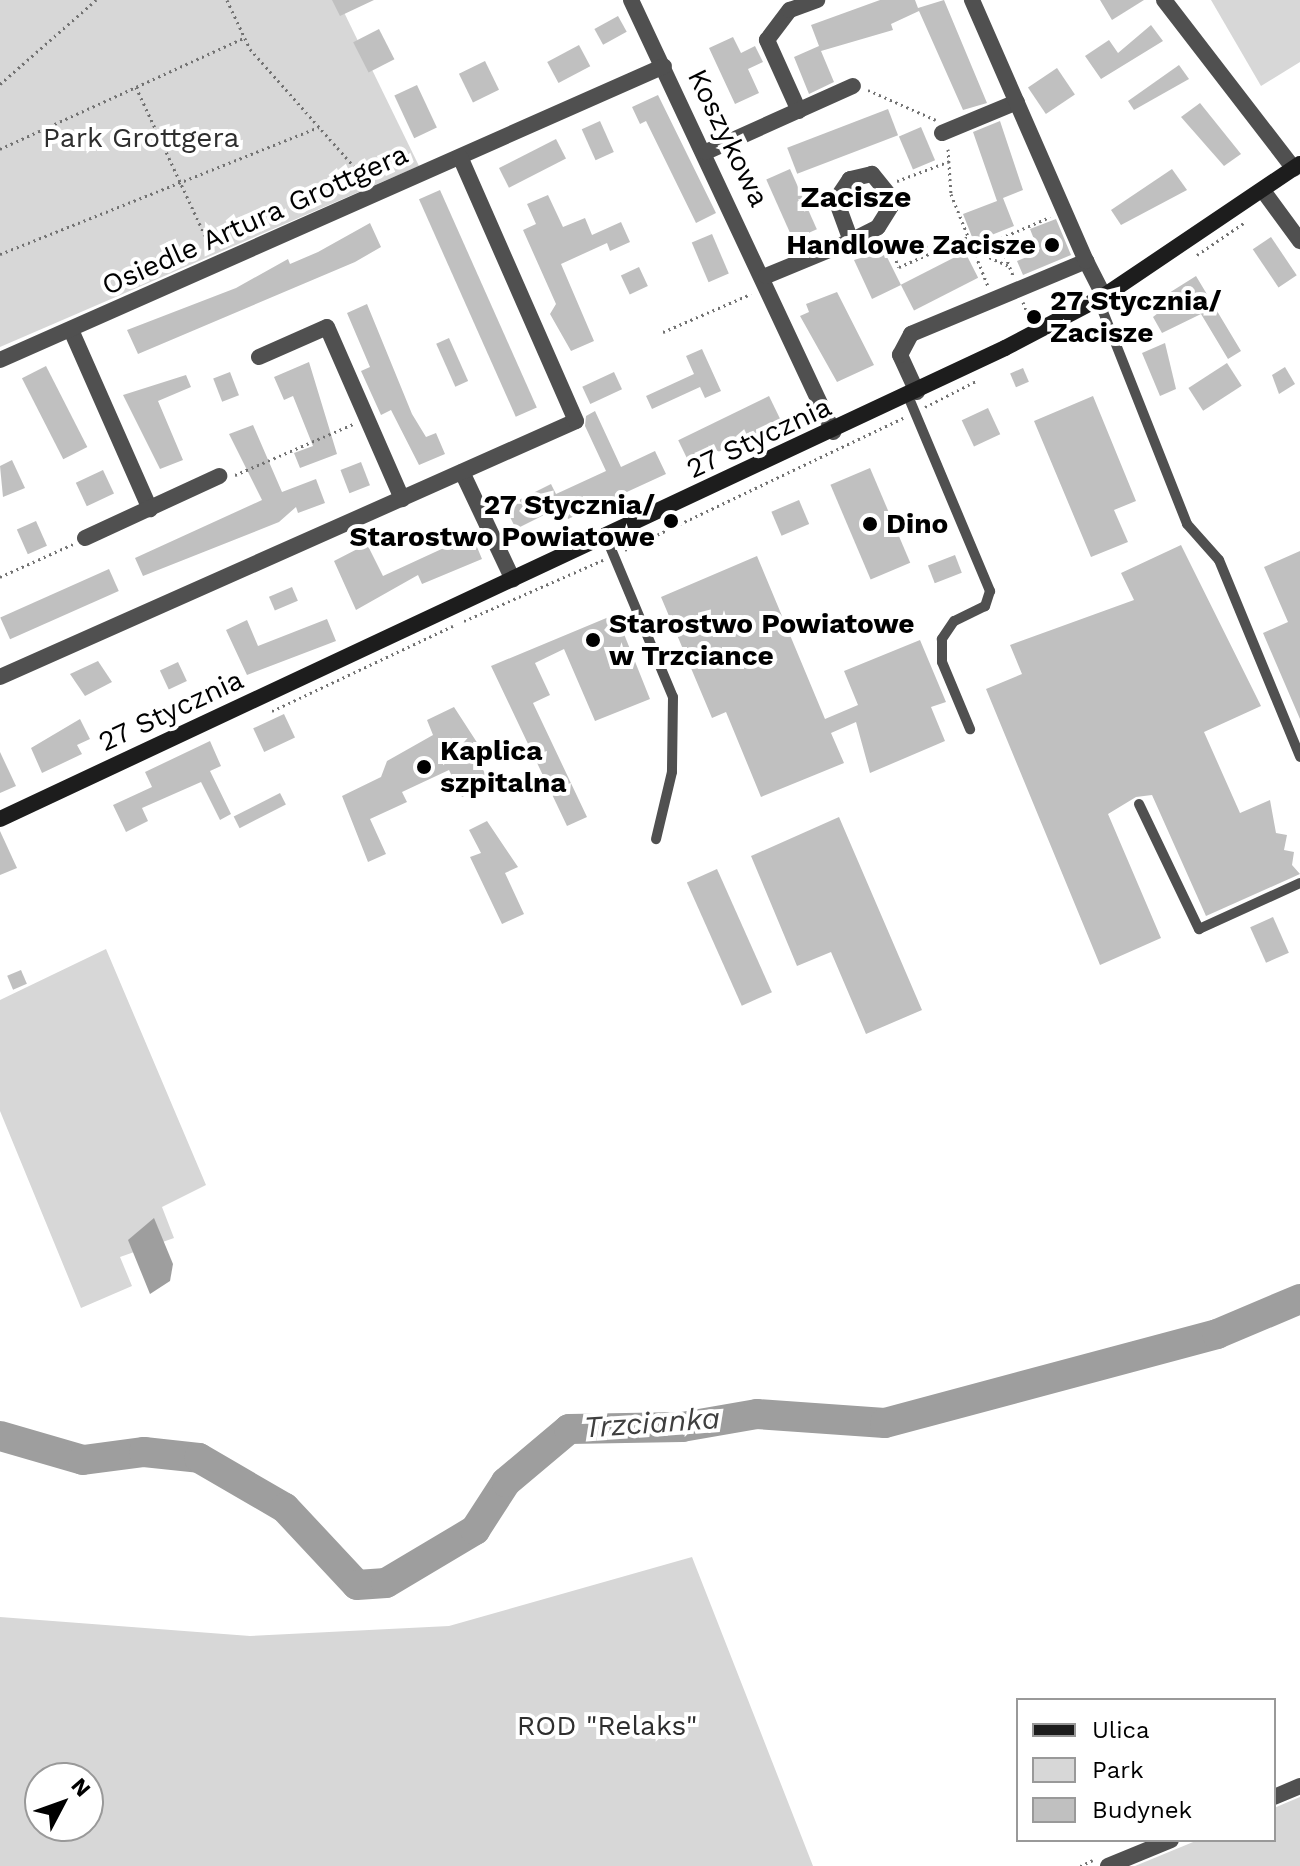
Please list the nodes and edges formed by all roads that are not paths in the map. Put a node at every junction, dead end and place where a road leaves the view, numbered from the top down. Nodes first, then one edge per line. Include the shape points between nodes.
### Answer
1 (631, 0) edge
2 (817, 0) edge
3 (972, 0) edge
4 (1164, 0) edge
5 (664, 66) junction
6 (853, 86) road end
7 (1017, 102) junction
8 (799, 111) junction
9 (942, 133) road end
10 (706, 152) junction
11 (460, 157) junction
12 (1297, 167) edge
13 (1264, 192) junction
14 (851, 241) junction
15 (1300, 241) edge
16 (1086, 261) junction
17 (768, 281) junction
18 (1101, 297) junction
19 (71, 330) junction
20 (259, 357) dead end
21 (0, 360) edge
22 (912, 394) junction
23 (833, 432) junction
24 (462, 472) junction
25 (219, 476) road end
26 (402, 499) junction
27 (150, 509) junction
28 (606, 537) junction
29 (85, 538) road end
30 (513, 580) junction
31 (0, 677) edge
32 (970, 729) dead end
33 (1300, 757) edge
34 (1139, 804) dead end
35 (0, 819) edge
36 (656, 839) dead end
37 (1300, 883) edge
38 (1300, 1786) edge
39 (1276, 1796) edge
40 (1166, 1842) edge
41 (1108, 1866) edge

1 - 5 street, Koszykowa
2 - 8 street via 790,10 767,40
3 - 7 street
4 - 12 street
5 - 10 street, Koszykowa
5 - 11 street, Osiedle Artura Grottgera
6 - 8 street
7 - 9 street
7 - 16 street
8 - 10 street
10 - 17 street, Koszykowa
11 - 19 street, Osiedle Artura Grottgera
11 - 24 street via 576,421
12 - 13 main road, 27 Stycznia
13 - 15 street
13 - 18 main road, 27 Stycznia
14 - 14 street via 839,215 842,189 872,174 889,187 892,213
14 - 17 street
16 - 18 street
16 - 22 street via 901,343
17 - 23 street, Koszykowa
18 - 22 main road, 27 Stycznia
18 - 33 lane via 1187,524 1219,560
19 - 21 street, Osiedle Artura Grottgera
19 - 27 street
20 - 26 street via 327,327
22 - 23 main road, 27 Stycznia
22 - 32 lane via 990,591 985,606 954,621 942,639 942,662
23 - 28 main road, 27 Stycznia
24 - 26 street
24 - 30 street
25 - 27 street
26 - 31 street
27 - 29 street
28 - 30 main road, 27 Stycznia
28 - 36 lane via 673,697 672,772
30 - 35 main road, 27 Stycznia
34 - 37 lane via 1199,929
38 - 39 street
40 - 41 street

